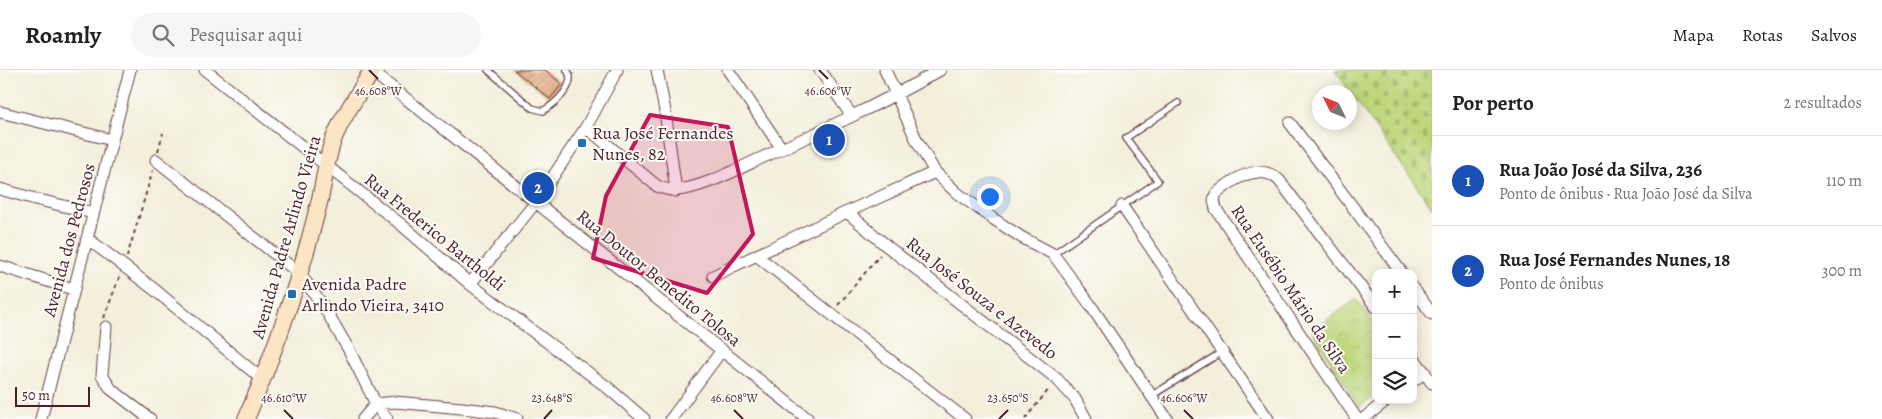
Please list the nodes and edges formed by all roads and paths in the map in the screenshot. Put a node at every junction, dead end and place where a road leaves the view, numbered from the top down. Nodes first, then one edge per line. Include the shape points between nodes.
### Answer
1 (130, 70) edge
2 (205, 70) edge
3 (371, 70) edge
4 (488, 70) edge
5 (567, 70) edge
6 (617, 70) edge
7 (657, 70) edge
8 (728, 70) edge
9 (820, 70) edge
10 (885, 70) edge
11 (940, 70) edge
12 (896, 94) junction
13 (1178, 103) dead end
14 (0, 112) edge
15 (852, 116) junction
16 (1290, 124) dead end
17 (586, 127) junction
18 (163, 132) dead end
19 (112, 140) junction
20 (782, 149) junction
21 (156, 160) junction
22 (327, 168) junction
23 (935, 172) junction
24 (0, 189) edge
25 (676, 190) junction
26 (536, 202) junction
27 (1122, 206) junction
28 (847, 212) junction
29 (93, 213) junction
30 (88, 239) junction
31 (888, 247) junction
32 (756, 254) junction
33 (1053, 254) junction
34 (0, 266) edge
35 (124, 266) junction
36 (1399, 269) edge
37 (300, 274) junction
38 (714, 276) dead end
39 (470, 284) junction
40 (73, 289) junction
41 (1417, 293) edge
42 (1372, 302) edge
43 (830, 314) junction
44 (1432, 314) edge
45 (106, 328) joint
46 (722, 350) junction
47 (1222, 352) junction
48 (1414, 359) edge
49 (1424, 372) junction
50 (1417, 378) edge
51 (1057, 379) junction
52 (263, 380) junction
53 (1432, 383) edge
54 (1151, 396) junction
55 (376, 404) junction
56 (1383, 404) edge
57 (41, 419) edge
58 (150, 419) edge
59 (246, 419) edge
60 (363, 419) edge
61 (387, 419) edge
62 (517, 419) edge
63 (644, 419) edge
64 (670, 419) edge
65 (808, 419) edge
66 (965, 419) edge
67 (1025, 419) edge
68 (1086, 419) edge
69 (1167, 419) edge
70 (1268, 419) edge
71 (1357, 419) edge
72 (1363, 419) edge

1 - 19 street, Avenida dos Pedrosos
2 - 22 street, Rua Frederico Bartholdi
3 - 22 main road, Avenida Padre Arlindo Vieira via 338,130
3 - 26 street, Rua Doutor Benedito Tolosa
4 - 5 lane via 532,108 543,111 556,104 570,84
6 - 17 street
7 - 25 street
8 - 20 street
9 - 15 street
10 - 12 street
11 - 12 street
12 - 15 street
12 - 23 street
13 - 27 lane via 1126,138 1158,181
14 - 19 street
15 - 20 street
16 - 36 street
17 - 25 street via 656,186
17 - 26 street
18 - 21 path
19 - 29 street, Avenida dos Pedrosos
20 - 25 street via 691,188
21 - 35 path
21 - 37 street
22 - 37 main road, Avenida Padre Arlindo Vieira
22 - 39 street, Rua Frederico Bartholdi via 403,226
23 - 28 street
23 - 33 street via 957,193 992,218
24 - 29 street
26 - 39 street
26 - 46 street, Rua Doutor Benedito Tolosa
27 - 33 lane
27 - 47 street
28 - 31 street, Rua José Souza e Azevedo
28 - 32 street
29 - 30 street, Avenida dos Pedrosos
30 - 35 street
30 - 40 street, Avenida dos Pedrosos
31 - 43 path
31 - 51 street, Rua José Souza e Azevedo
32 - 38 street
32 - 43 street
33 - 54 street
34 - 40 street
35 - 45 path via 104,316
35 - 52 street
37 - 52 main road, Avenida Padre Arlindo Vieira
37 - 55 street via 324,307
39 - 63 street, Rua Frederico Bartholdi via 607,387
40 - 57 street, Avenida dos Pedrosos
41 - 44 street
42 - 71 street, Rua Eusébio Mário da Silva via 1273,174 1265,171 1244,176 1216,194 1216,209
43 - 66 street
45 - 58 street via 102,375 111,389
46 - 64 street
46 - 65 street, Rua Doutor Benedito Tolosa
47 - 54 lane
47 - 70 street
48 - 49 street
49 - 50 street
49 - 53 street
51 - 67 path
51 - 68 street, Rua José Souza e Azevedo
52 - 59 main road, Avenida Padre Arlindo Vieira
54 - 69 street
55 - 60 street
55 - 61 street
55 - 62 street via 395,402 462,408 495,412
56 - 72 street

